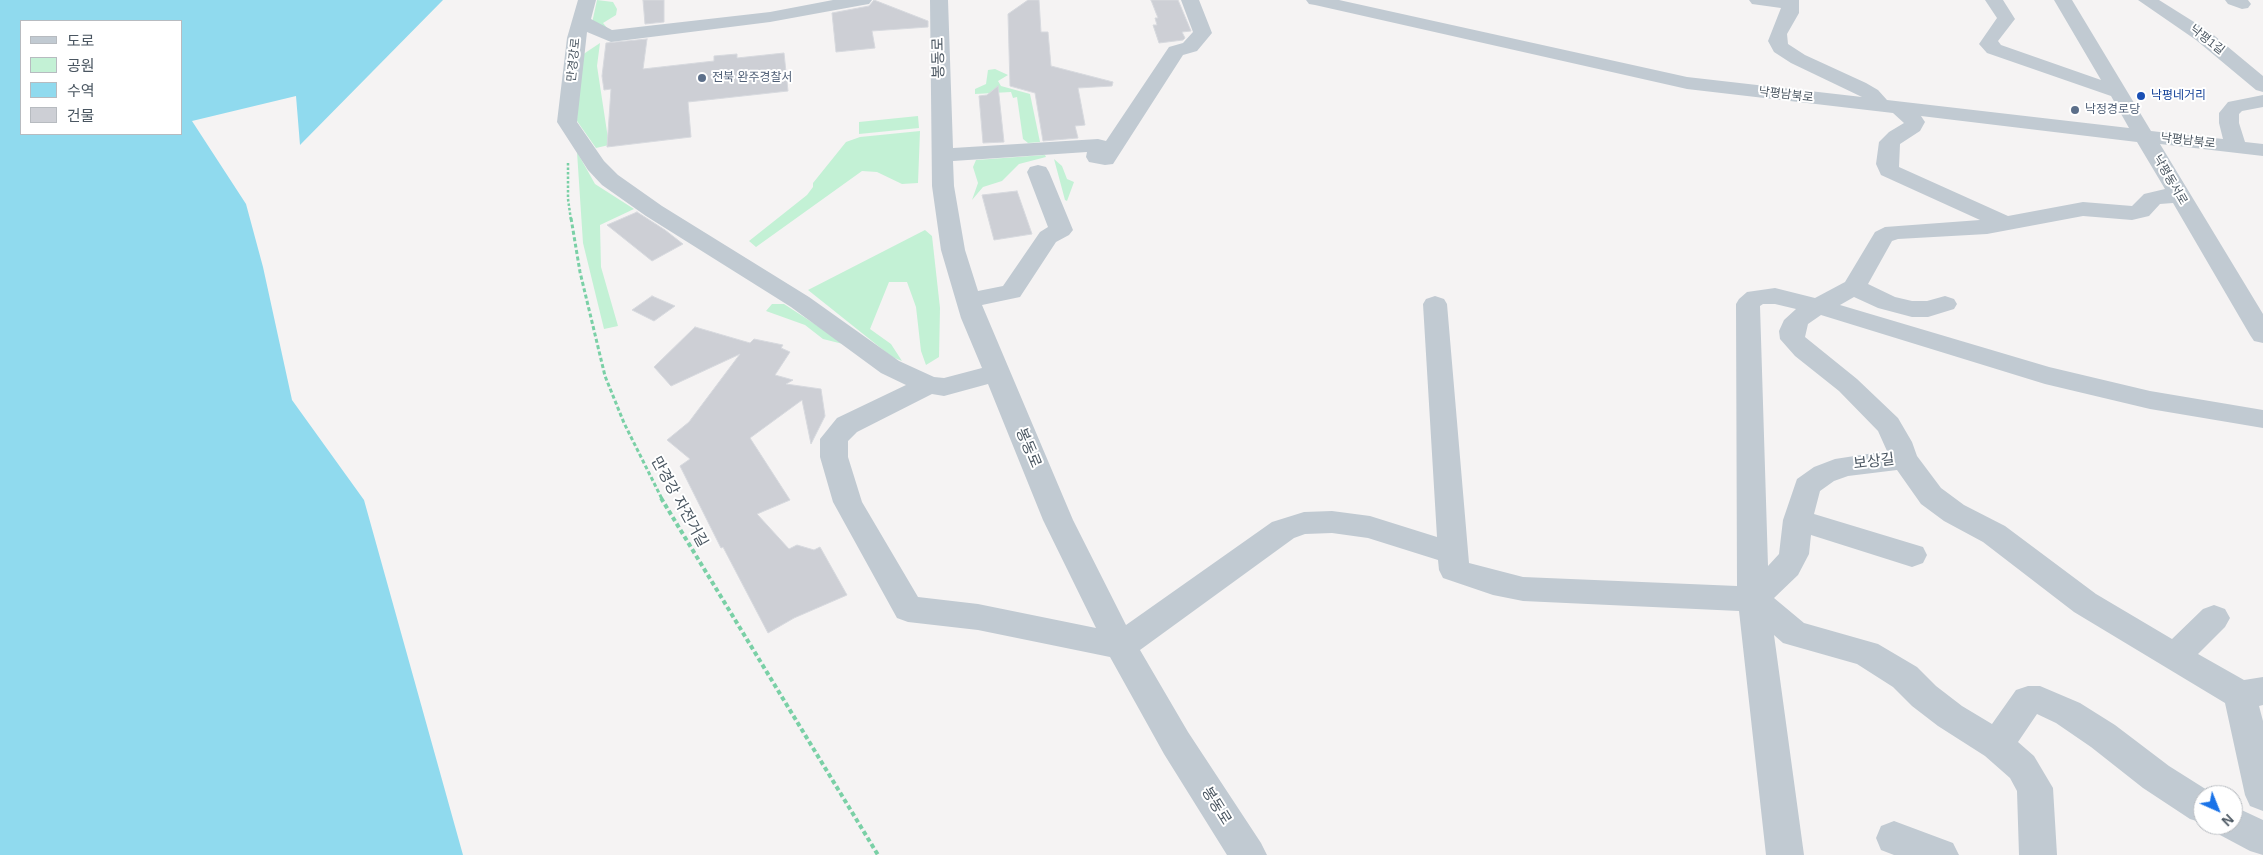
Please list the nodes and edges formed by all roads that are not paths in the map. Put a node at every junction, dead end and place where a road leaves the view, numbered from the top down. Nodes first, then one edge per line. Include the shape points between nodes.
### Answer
1 (587, 0) edge
2 (939, 0) edge
3 (1190, 0) edge
4 (1315, 0) edge
5 (1758, 0) edge
6 (1994, 0) edge
7 (2063, 0) edge
8 (2147, 0) edge
9 (855, 1) edge
10 (1790, 2) edge
11 (581, 21) junction
12 (611, 36) junction
13 (573, 57) junction
14 (2263, 86) edge
15 (2117, 92) junction
16 (2263, 101) edge
17 (1890, 107) junction
18 (2144, 135) junction
19 (2236, 146) junction
20 (2263, 150) edge
21 (941, 155) junction
22 (1038, 172) dead end
23 (2179, 196) junction
24 (2007, 224) junction
25 (1854, 286) junction
26 (968, 300) junction
27 (1435, 304) dead end
28 (1945, 304) dead end
29 (1818, 306) junction
30 (2263, 335) edge
31 (995, 373) junction
32 (929, 385) junction
33 (2263, 419) edge
34 (1904, 459) junction
35 (1798, 520) junction
36 (1452, 552) junction
37 (1912, 554) dead end
38 (1754, 599) junction
39 (2214, 618) dead end
40 (1121, 646) junction
41 (2175, 657) junction
42 (2252, 693) edge
43 (1997, 745) junction
44 (2263, 795) edge
45 (2193, 801) edge
46 (2243, 828) edge
47 (1894, 838) dead end
48 (2263, 839) edge
49 (1248, 855) edge
50 (1784, 855) edge
51 (1940, 855) edge
52 (2038, 855) edge

1 - 11 street, 만경강로
2 - 21 street, 봉동로
3 - 21 street via 1203,33 1190,47 1176,50 1105,160 1097,157 1098,145
4 - 17 street, 낙평남북로 via 1667,80
5 - 10 street
6 - 15 street via 2006,19 1989,40 1988,44 1994,49
7 - 15 street, 낙평동서로
8 - 14 street, 낙평1길 via 2203,36
9 - 12 street via 770,17
10 - 17 street via 1790,13 1778,34 1781,48 1859,87
11 - 12 street
11 - 13 street, 만경강로
12 - 13 street via 592,43
13 - 32 street, 만경강로 via 567,122 610,180 800,302 890,367
15 - 18 street, 낙평동서로
16 - 19 street via 2235,106 2229,113 2228,123
17 - 18 street, 낙평남북로
17 - 24 street via 1915,122 1913,127 1890,142 1889,170
18 - 19 street, 낙평남북로
18 - 23 street, 낙평동서로
19 - 20 street, 낙평남북로
21 - 26 street, 봉동로 via 942,186 953,250
22 - 26 street via 1061,230 1048,238 1011,292
23 - 24 street via 2160,196 2132,213 2083,209
23 - 30 street, 낙평동서로
24 - 25 street via 1892,232 1883,237
25 - 28 street via 1886,304 1928,309
25 - 29 street, 보상길
26 - 31 street, 봉동로
27 - 36 street
29 - 33 street via 2045,375 2150,400
29 - 34 street, 보상길 via 1797,320 1793,338 1888,425
29 - 38 street via 1775,296 1756,296 1748,304
31 - 32 street via 944,387
31 - 40 street, 봉동로 via 1058,520
32 - 40 street via 847,425 834,439 834,457 848,502 908,609 978,617
34 - 35 street, 보상길 via 1845,466 1824,474 1807,486
34 - 41 street via 1931,496 1954,513 1994,534 2085,602
35 - 37 street
35 - 38 street, 보상길 via 1794,554 1787,567
36 - 38 street via 1454,570 1523,589
36 - 40 street via 1370,527 1332,522 1304,523 1283,530
38 - 43 street via 1794,634 1866,654 1898,672 1950,716
38 - 50 street
39 - 41 street
40 - 49 street, 봉동로 via 1176,743
41 - 42 street
42 - 44 street
43 - 45 street via 2028,700 2040,700 2068,713 2103,736 2156,778
43 - 52 street via 2022,767 2035,788
46 - 48 street
47 - 51 street

